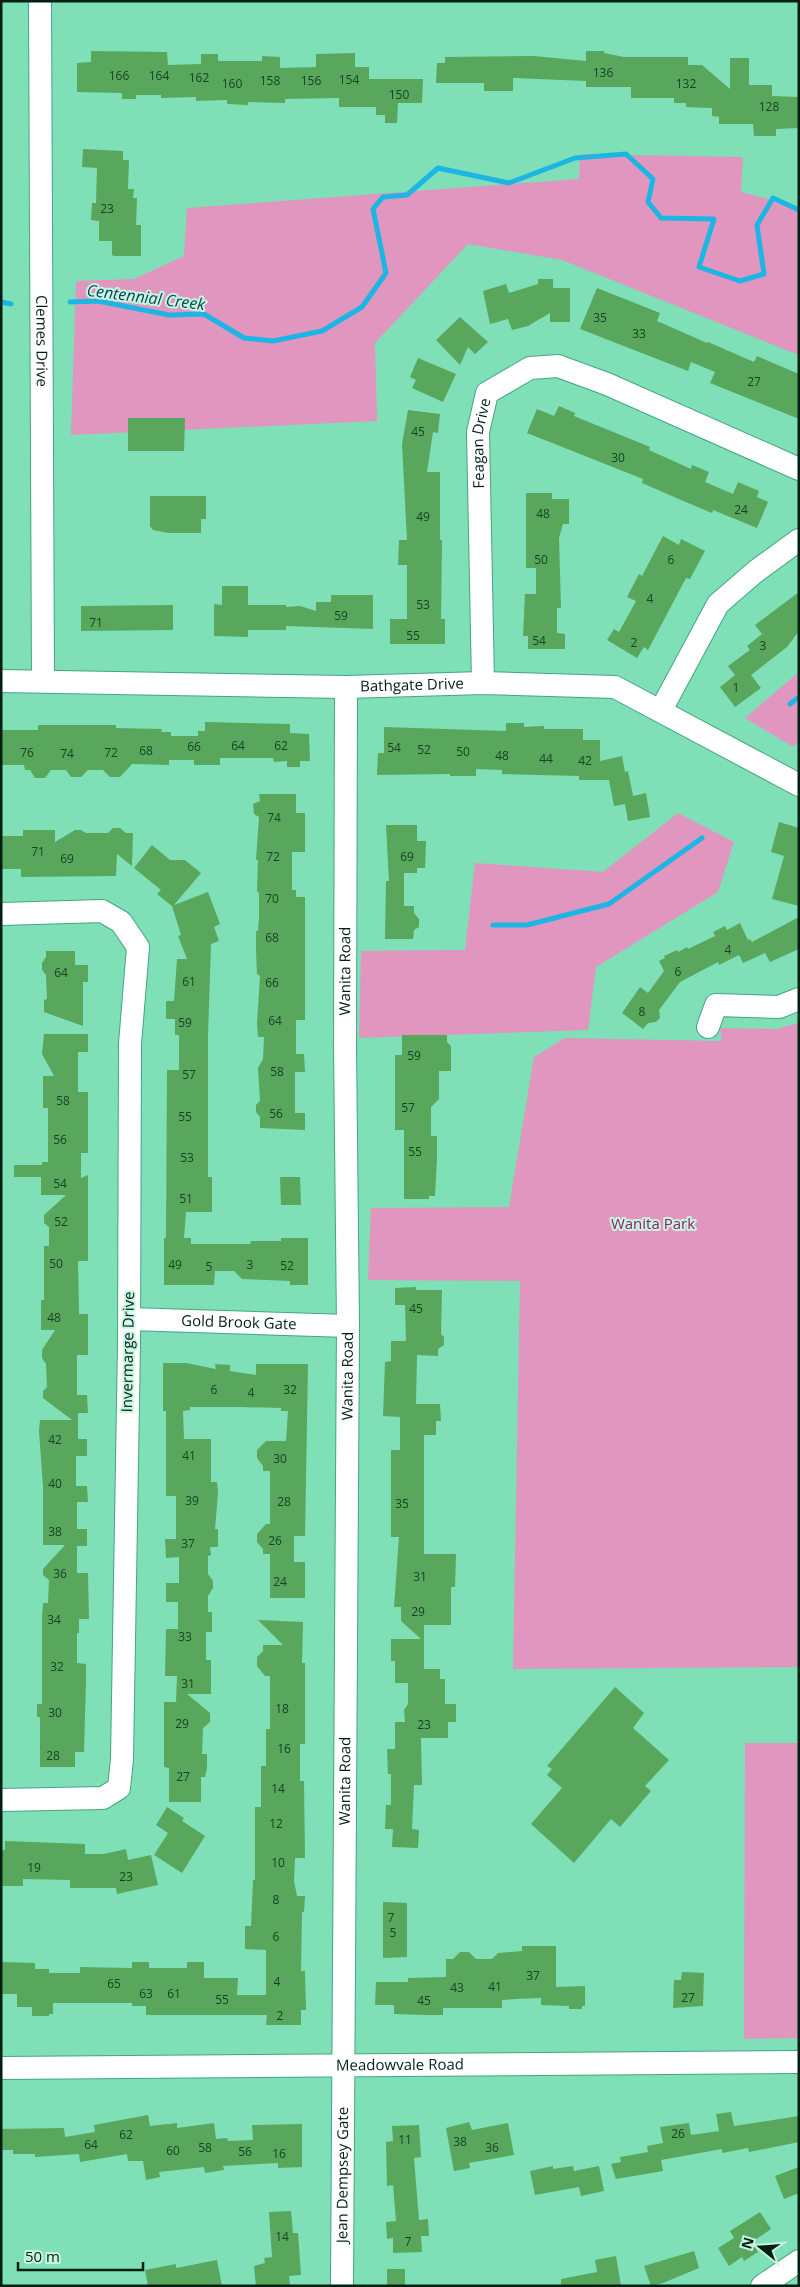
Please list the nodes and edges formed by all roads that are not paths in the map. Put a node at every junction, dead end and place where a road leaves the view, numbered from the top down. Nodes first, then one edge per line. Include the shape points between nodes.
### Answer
1 (40, 1) edge
2 (799, 469) edge
3 (799, 540) edge
4 (1, 680) edge
5 (43, 681) junction
6 (483, 683) junction
7 (346, 687) junction
8 (661, 710) junction
9 (799, 785) edge
10 (1, 914) edge
11 (799, 999) edge
12 (708, 1027) dead end
13 (129, 1319) junction
14 (348, 1326) junction
15 (1, 1800) edge
16 (799, 2062) edge
17 (345, 2065) junction
18 (1, 2068) edge
19 (799, 2261) edge
20 (342, 2286) edge
21 (762, 2286) edge

1 - 5 street, Clemes Drive
2 - 6 street, Feagan Drive via 607,384 558,366 530,368 487,393 478,432
3 - 8 street via 754,572 718,604
4 - 5 street, Bathgate Drive
5 - 7 street, Bathgate Drive
6 - 7 street, Bathgate Drive
6 - 8 street, Bathgate Drive via 615,687
7 - 14 street, Wanita Road
8 - 9 street, Bathgate Drive
10 - 13 street, Invermarge Drive via 102,911 121,922 138,947 130,1044
11 - 12 street via 779,1007 716,1005
13 - 14 street, Gold Brook Gate
13 - 15 street, Invermarge Drive via 119,1788 104,1798
14 - 17 street, Wanita Road
16 - 17 street, Meadowvale Road
17 - 18 street, Meadowvale Road
17 - 20 street, Jean Dempsey Gate
19 - 21 street

